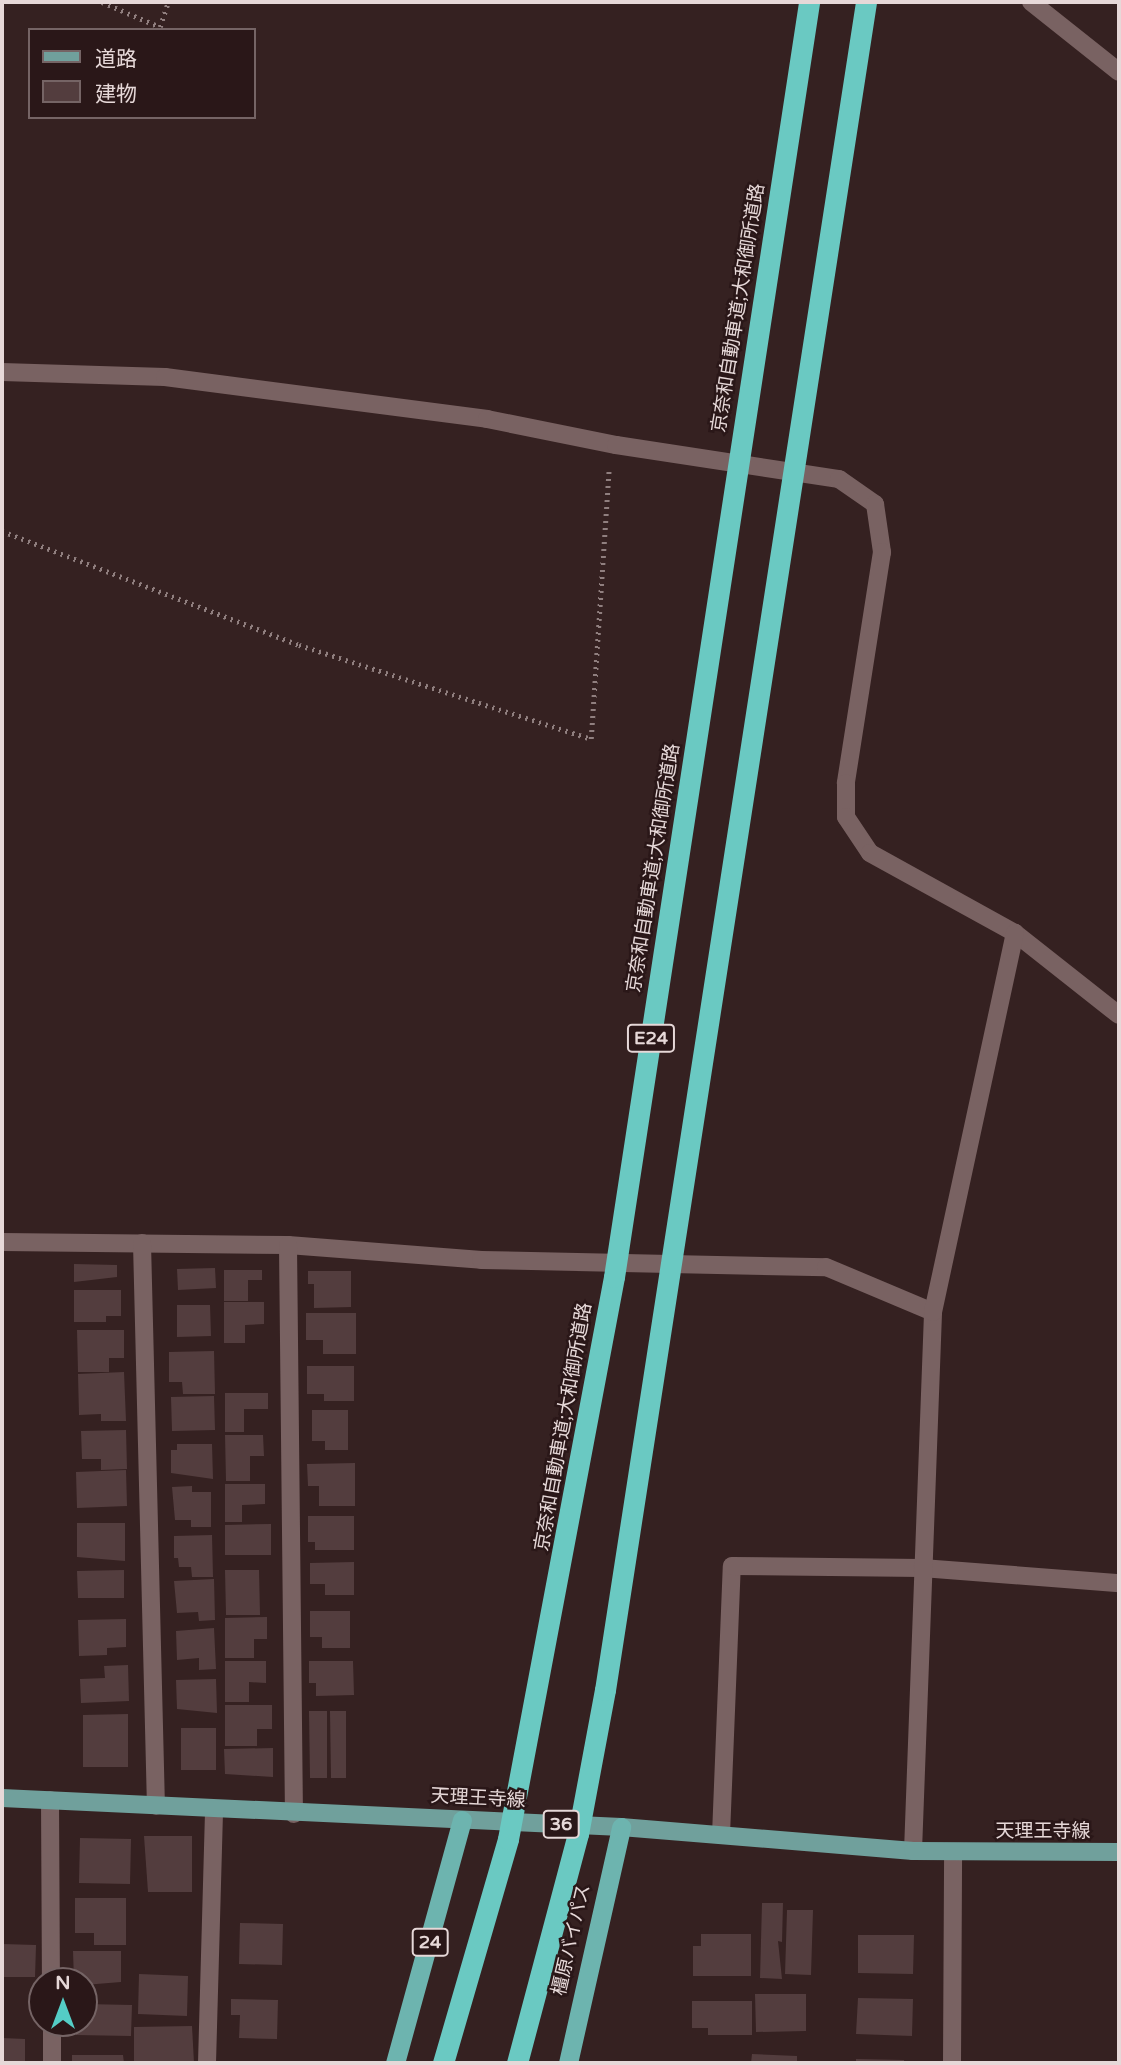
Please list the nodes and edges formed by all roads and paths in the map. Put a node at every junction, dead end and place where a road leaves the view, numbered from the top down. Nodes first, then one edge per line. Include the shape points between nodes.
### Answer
1 (102, 2) edge
2 (169, 2) edge
3 (809, 2) edge
4 (866, 2) edge
5 (1031, 2) edge
6 (1119, 72) edge
7 (2, 372) edge
8 (616, 445) junction
9 (2, 531) edge
10 (1015, 933) junction
11 (1119, 1015) edge
12 (2, 1242) edge
13 (142, 1243) junction
14 (288, 1245) junction
15 (933, 1312) junction
16 (922, 1568) junction
17 (1119, 1583) edge
18 (2, 1798) edge
19 (50, 1800) junction
20 (156, 1806) junction
21 (214, 1810) junction
22 (293, 1814) junction
23 (462, 1820) junction
24 (621, 1827) junction
25 (721, 1835) junction
26 (913, 1852) junction
27 (1119, 1852) edge
28 (953, 1853) junction
29 (51, 1967) edge
30 (52, 2037) edge
31 (52, 2063) edge
32 (207, 2063) edge
33 (395, 2063) edge
34 (443, 2063) edge
35 (517, 2063) edge
36 (568, 2063) edge
37 (952, 2063) edge

1 - 2 path via 160,27
3 - 34 highway, 京奈和自動車道;大和御所道路 / E24 via 612,1291 508,1839
4 - 35 highway, E24 via 605,1690 578,1834
5 - 6 street
7 - 8 street via 165,377 487,419
8 - 9 path via 610,466 590,739 299,645
8 - 10 street via 839,479 875,504 882,552 846,783 846,817 870,853
10 - 11 street
10 - 15 street
12 - 13 street
13 - 14 street
13 - 20 street
14 - 15 street via 481,1260 826,1266
14 - 22 street
15 - 16 street
16 - 17 street
16 - 25 street via 733,1566
16 - 26 street
18 - 19 main road, 天理王寺線 / 36
19 - 20 main road, 天理王寺線 / 36
19 - 29 street
20 - 21 main road, 天理王寺線 / 36
21 - 22 main road, 天理王寺線 / 36
21 - 32 street
22 - 23 main road, 天理王寺線 / 36
23 - 24 main road, 天理王寺線 / 36
23 - 33 highway, 24
24 - 25 main road, 天理王寺線 / 36
24 - 36 highway, 橿原バイパス
25 - 26 main road, 天理王寺線 / 36
26 - 28 main road, 天理王寺線 / 36
27 - 28 main road, 天理王寺線 / 36
28 - 37 street
30 - 31 street

